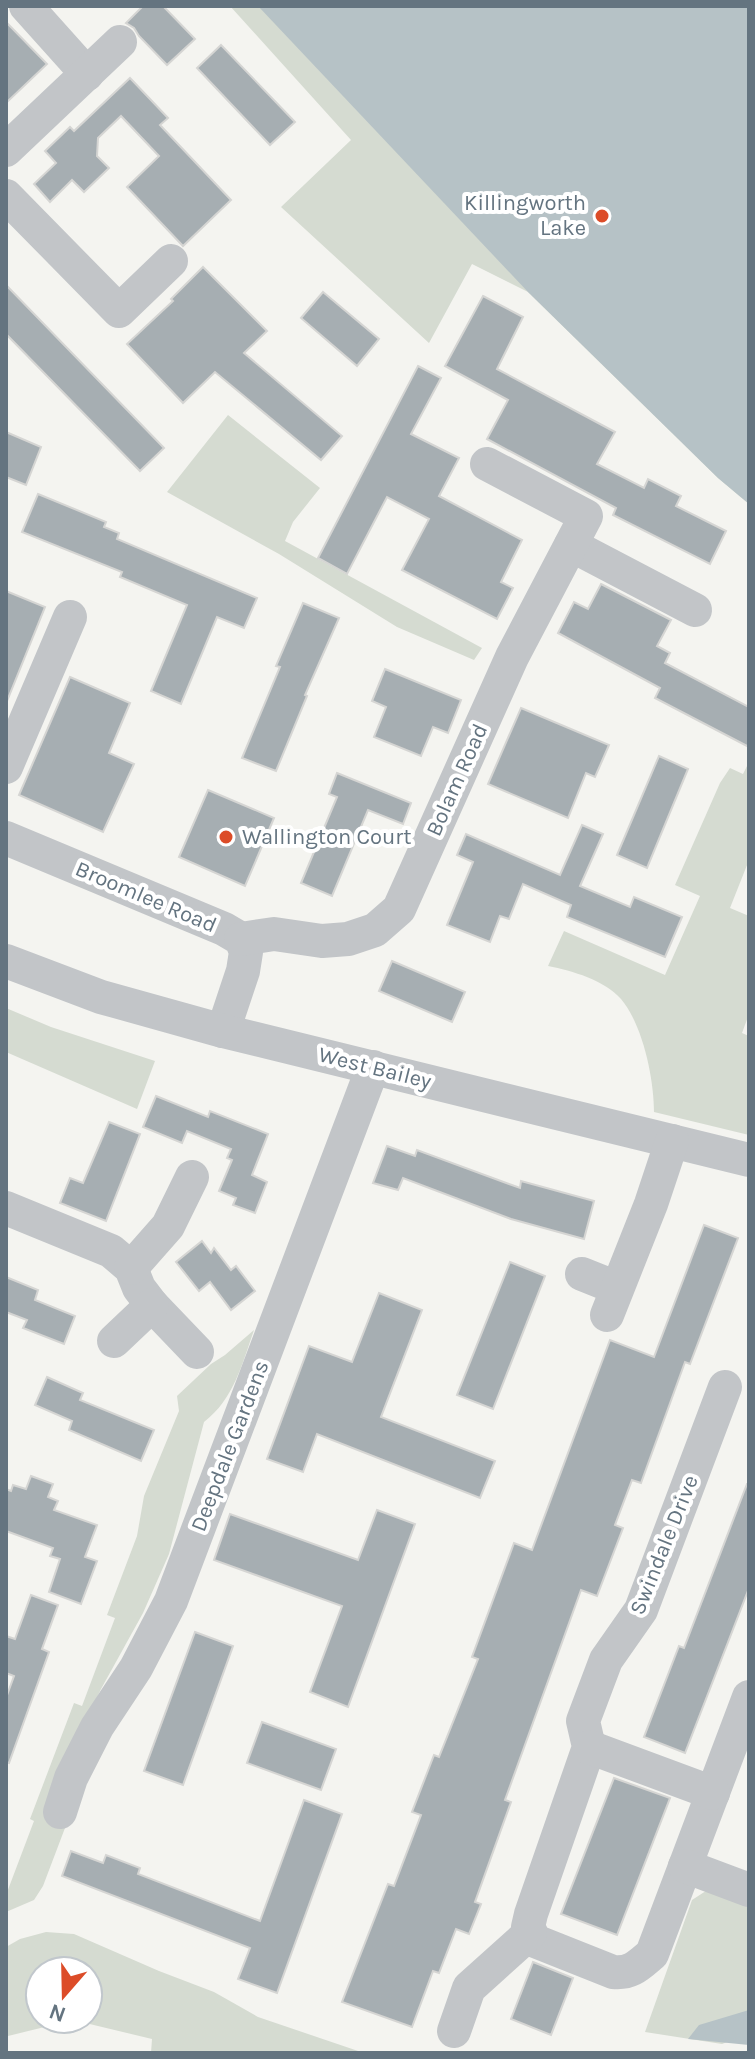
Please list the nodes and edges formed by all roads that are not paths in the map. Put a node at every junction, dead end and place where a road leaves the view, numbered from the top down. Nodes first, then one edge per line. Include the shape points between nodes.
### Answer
1 (26, 6) edge
2 (120, 42) dead end
3 (87, 74) junction
4 (6, 150) edge
5 (6, 196) edge
6 (171, 261) dead end
7 (487, 464) dead end
8 (571, 545) junction
9 (695, 610) dead end
10 (70, 617) dead end
11 (6, 767) edge
12 (6, 838) edge
13 (241, 939) junction
14 (6, 961) edge
15 (223, 1031) junction
16 (373, 1067) junction
17 (672, 1141) junction
18 (749, 1160) edge
19 (192, 1177) dead end
20 (6, 1208) edge
21 (131, 1268) junction
22 (582, 1274) dead end
23 (152, 1305) junction
24 (114, 1341) dead end
25 (197, 1352) dead end
26 (725, 1387) dead end
27 (748, 1704) edge
28 (589, 1747) junction
29 (713, 1793) junction
30 (60, 1812) dead end
31 (685, 1866) junction
32 (749, 1890) edge
33 (530, 1933) junction
34 (454, 2031) dead end

1 - 3 street
2 - 3 street
3 - 4 street
5 - 6 street via 119,311
7 - 8 street, Bolam Road via 586,516
8 - 9 street
8 - 13 street, Bolam Road via 512,657 399,909 375,930 348,939 274,934
10 - 11 street
12 - 13 street, Broomlee Road
13 - 15 street, Broomlee Road via 246,952 243,971
14 - 15 street, West Bailey via 101,997
15 - 16 street, West Bailey
16 - 17 street, West Bailey
16 - 30 street, Deepdale Gardens via 171,1601 97,1727
17 - 18 street, West Bailey
17 - 22 street via 612,1301
19 - 21 street via 168,1226
20 - 21 street via 111,1251
21 - 23 street
23 - 24 street
23 - 25 street
26 - 28 street, Swindale Drive via 724,1434 641,1610 606,1660 583,1721
27 - 29 street
28 - 29 street
28 - 33 street, Swindale Drive via 531,1914
29 - 31 street
31 - 32 street
31 - 33 street via 652,1954 634,1970 613,1972 544,1946
33 - 34 street via 469,1988

